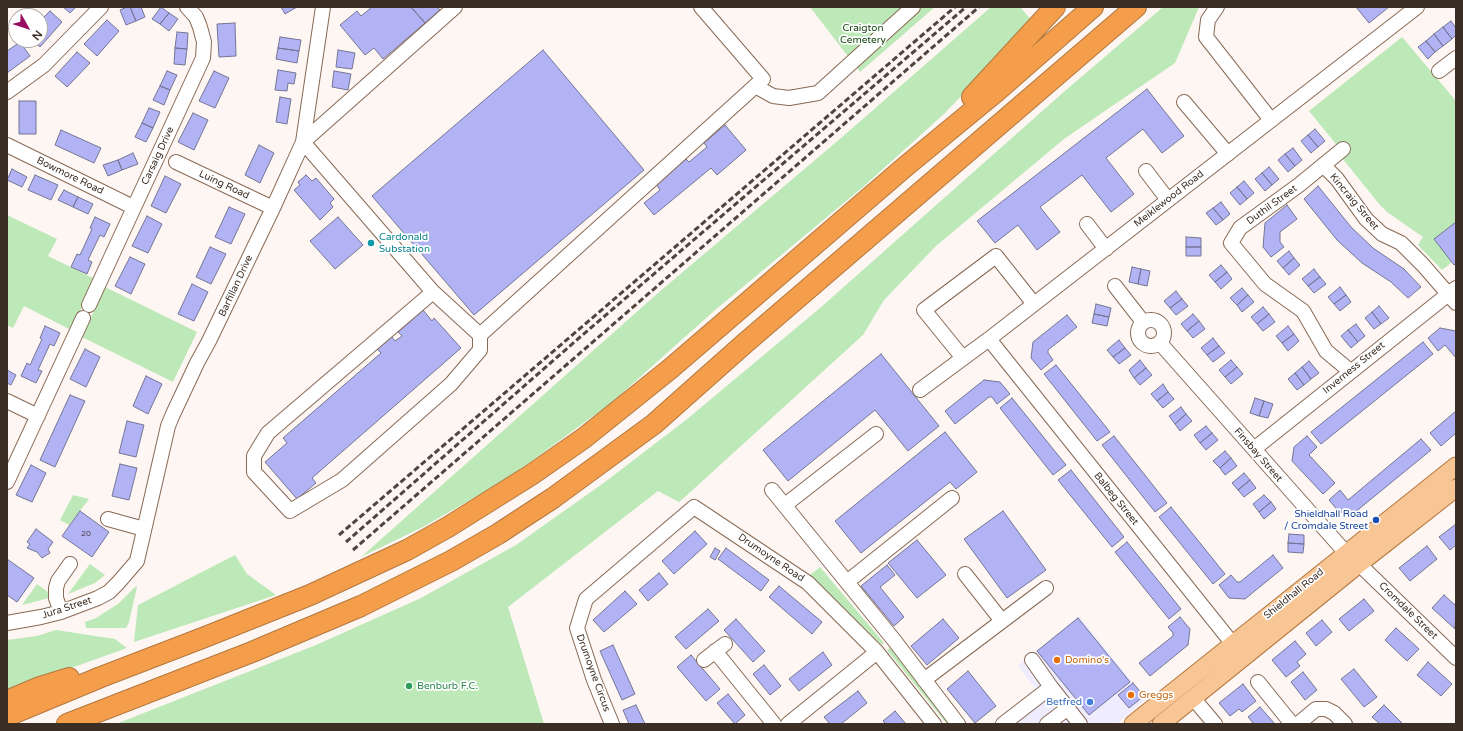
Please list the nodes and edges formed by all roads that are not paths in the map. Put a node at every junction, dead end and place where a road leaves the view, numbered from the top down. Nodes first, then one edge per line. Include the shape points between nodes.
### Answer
1 (101, 7) edge
2 (186, 7) edge
3 (323, 7) edge
4 (455, 7) edge
5 (700, 7) edge
6 (914, 7) edge
7 (1055, 7) edge
8 (1093, 7) edge
9 (1136, 7) edge
10 (1216, 7) edge
11 (1417, 7) edge
12 (755, 86) junction
13 (7, 92) edge
14 (1184, 102) dead end
15 (1271, 120) junction
16 (302, 142) junction
17 (7, 145) edge
18 (1343, 150) dead end
19 (1228, 154) junction
20 (176, 162) dead end
21 (1323, 165) junction
22 (906, 166) junction
23 (1146, 171) dead end
24 (1168, 200) junction
25 (133, 207) junction
26 (273, 208) junction
27 (1087, 224) dead end
28 (1106, 249) junction
29 (1115, 286) dead end
30 (433, 292) junction
31 (1454, 295) edge
32 (89, 304) dead end
33 (1034, 304) junction
34 (83, 318) dead end
35 (480, 335) junction
36 (989, 339) junction
37 (963, 358) junction
38 (1350, 371) junction
39 (920, 390) dead end
40 (7, 401) edge
41 (38, 416) junction
42 (876, 434) dead end
43 (1254, 449) junction
44 (1456, 466) edge
45 (7, 482) edge
46 (1456, 488) edge
47 (772, 490) dead end
48 (952, 498) dead end
49 (785, 506) junction
50 (108, 519) dead end
51 (144, 529) junction
52 (1346, 553) junction
53 (136, 561) joint
54 (70, 564) dead end
55 (1359, 564) junction
56 (965, 574) dead end
57 (847, 582) junction
58 (1046, 588) dead end
59 (586, 599) joint
60 (61, 612) junction
61 (1002, 621) junction
62 (7, 623) edge
63 (205, 637) junction
64 (1233, 644) junction
65 (714, 652) dead end
66 (877, 652) junction
67 (1244, 658) junction
68 (1456, 658) edge
69 (1032, 660) dead end
70 (924, 680) junction
71 (1258, 682) dead end
72 (1051, 687) junction
73 (1193, 698) junction
74 (7, 701) edge
75 (1068, 708) junction
76 (7, 716) edge
77 (67, 724) edge
78 (612, 724) edge
79 (774, 724) edge
80 (788, 724) edge
81 (934, 724) edge
82 (958, 724) edge
83 (1003, 724) edge
84 (1047, 724) edge
85 (1080, 724) edge
86 (1133, 724) edge
87 (1161, 724) edge
88 (1215, 724) edge
89 (1292, 724) edge
90 (1298, 724) edge
91 (1345, 724) edge

1 - 13 street via 44,65
2 - 25 street, Carsaig Drive via 196,17 200,27 204,42 203,58
3 - 16 street, Barfillan Drive
4 - 16 street
5 - 12 street via 763,79
6 - 12 street via 818,93 789,98 774,96
7 - 22 highway
8 - 22 highway
9 - 77 highway via 654,424 553,498 451,561 361,606 252,652
10 - 15 street via 1208,20 1206,37
11 - 15 street, Meiklewood Road
12 - 35 street
14 - 19 street
15 - 19 street, Meiklewood Road
16 - 26 street, Barfillan Drive
16 - 30 street
17 - 25 street, Bowmore Road
18 - 21 street, Duthil Street
19 - 24 street, Meiklewood Road
20 - 26 street, Luing Road
21 - 31 street, Kincraig Street via 1366,219 1382,234 1401,243
21 - 38 street, Duthil Street via 1240,228 1231,243 1265,284 1302,310 1326,351
22 - 63 highway via 635,398 531,475 448,528 407,550 310,595
23 - 24 street
24 - 28 street, Meiklewood Road
25 - 32 street, Carsaig Drive
26 - 51 street, Barfillan Drive via 172,414
27 - 28 street
28 - 33 street, Meiklewood Road
29 - 43 street, Finsbay Street via 1143,322 1152,319 1163,326 1164,335 1160,343
30 - 35 street
30 - 35 street via 268,433 254,456 254,472 290,511 342,480 451,384 480,350
31 - 38 street, Inverness Street
33 - 36 street, Meiklewood Road
33 - 37 street via 996,256 924,310
34 - 41 street
36 - 37 street, Meiklewood Road
36 - 64 street, Balbeg Street
37 - 39 street, Meiklewood Road
38 - 43 street, Inverness Street
40 - 41 street
41 - 45 street
42 - 49 street
43 - 52 street, Finsbay Street
44 - 52 main road, Shieldhall Road
46 - 55 main road, Shieldhall Road
47 - 49 street
48 - 57 street
49 - 57 street
50 - 51 street
51 - 53 street, Barfillan Drive
52 - 55 street, Finsbay Street
52 - 64 main road, Shieldhall Road
53 - 60 street, Jura Street via 109,592
54 - 60 street via 56,588 56,598
55 - 67 main road, Shieldhall Road
55 - 68 street, Cromdale Street
56 - 61 street
57 - 70 street
58 - 61 street
59 - 66 street, Drumoyne Road via 694,507 808,583
59 - 78 street, Drumoyne Circus via 577,628
60 - 62 street, Jura Street
61 - 70 street
63 - 74 highway via 40,687
63 - 76 highway
64 - 67 street, Balbeg Street
64 - 86 main road, Shieldhall Road
65 - 79 street
66 - 80 street
66 - 81 street, Drumoyne Road
67 - 73 main road, Shieldhall Road
69 - 72 street
70 - 82 street
71 - 89 street
72 - 75 street
72 - 83 street
73 - 87 main road, Shieldhall Road
73 - 88 street
75 - 84 street
75 - 85 street
90 - 91 street via 1316,709 1326,709 1334,713

